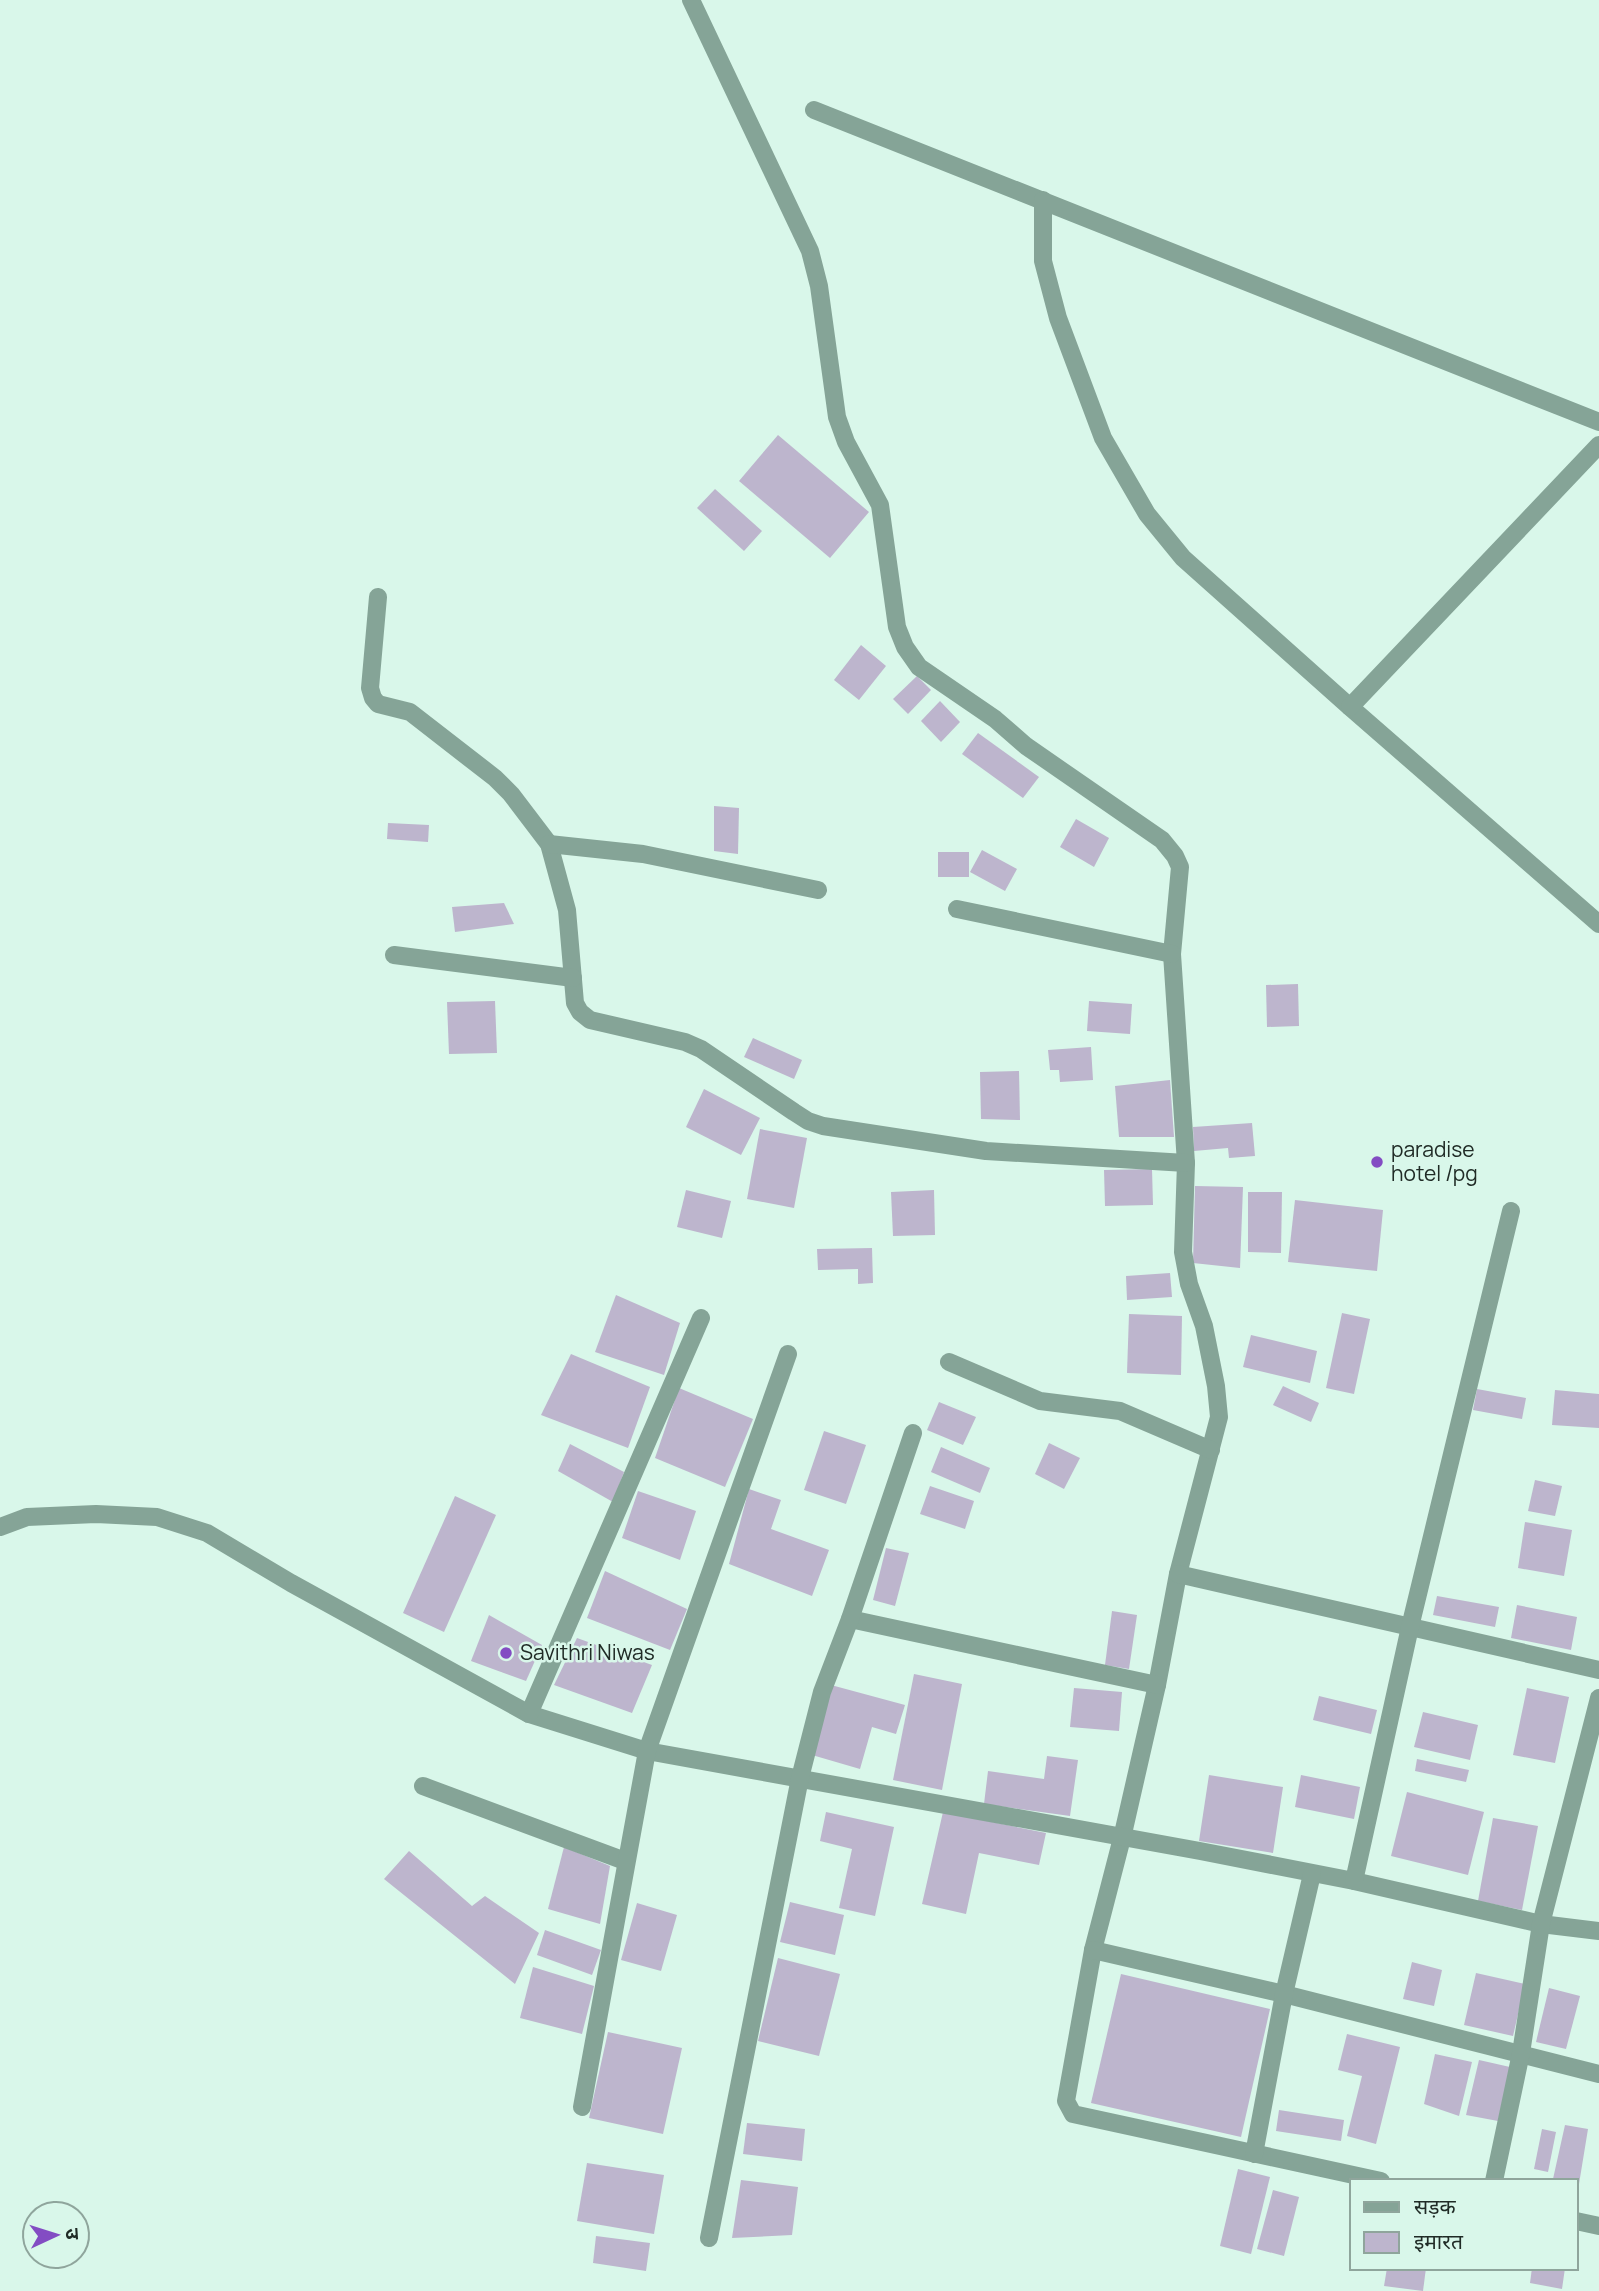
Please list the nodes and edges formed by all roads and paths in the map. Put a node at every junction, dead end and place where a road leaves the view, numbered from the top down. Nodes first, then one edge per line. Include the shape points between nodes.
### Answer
1 (691, 0) edge
2 (814, 110) dead end
3 (1043, 200) junction
4 (1599, 422) edge
5 (1599, 445) edge
6 (378, 597) dead end
7 (1350, 707) junction
8 (549, 844) junction
9 (818, 890) dead end
10 (957, 909) dead end
11 (1599, 924) edge
12 (1172, 954) junction
13 (394, 955) dead end
14 (573, 978) junction
15 (1186, 1163) junction
16 (1511, 1211) dead end
17 (701, 1318) dead end
18 (788, 1354) dead end
19 (949, 1362) dead end
20 (913, 1433) dead end
21 (1211, 1450) junction
22 (0, 1527) edge
23 (1178, 1574) junction
24 (850, 1619) junction
25 (1410, 1627) junction
26 (1599, 1670) edge
27 (1157, 1685) junction
28 (1599, 1698) edge
29 (528, 1714) junction
30 (647, 1751) junction
31 (800, 1778) junction
32 (423, 1786) dead end
33 (1122, 1838) junction
34 (625, 1861) junction
35 (1312, 1874) junction
36 (1353, 1881) junction
37 (1541, 1924) junction
38 (1599, 1931) edge
39 (1093, 1950) junction
40 (1284, 1994) junction
41 (1521, 2053) junction
42 (1599, 2074) edge
43 (582, 2107) dead end
44 (1254, 2154) junction
45 (1372, 2179) edge
46 (1494, 2179) edge
47 (1578, 2221) edge
48 (1599, 2226) edge
49 (709, 2238) dead end

1 - 12 street via 810,251 837,417 880,505 897,627 905,647 919,667 1161,839 1180,867
2 - 3 street
3 - 4 street
3 - 7 street via 1043,261 1058,318 1103,438 1147,514 1184,558
5 - 7 street
6 - 8 street via 373,698 378,704 410,712 495,778
7 - 11 street
8 - 9 street via 643,854
8 - 14 street via 567,909
10 - 12 street
12 - 15 street
13 - 14 street
14 - 15 street via 575,1003 590,1020 701,1049 808,1121 823,1126 986,1151
15 - 21 street via 1183,1252 1204,1326 1219,1416
16 - 25 street
17 - 29 street
18 - 30 street
19 - 21 street via 1040,1401 1120,1411
20 - 24 street
21 - 23 street
22 - 29 street via 27,1517 96,1514 157,1517 206,1533
23 - 25 street
23 - 27 street
24 - 27 street
24 - 31 street via 822,1692
25 - 26 street
25 - 36 street
27 - 33 street
28 - 37 street
29 - 30 street
30 - 31 street
30 - 34 street
31 - 33 street
31 - 49 street
32 - 34 street
33 - 35 street
33 - 39 street
34 - 43 street
35 - 36 street
35 - 40 street
36 - 37 street
37 - 38 street
37 - 41 street
39 - 40 street
39 - 44 street via 1066,2101 1073,2114
40 - 41 street
40 - 44 street
41 - 42 street
41 - 46 street
44 - 45 street
47 - 48 street

